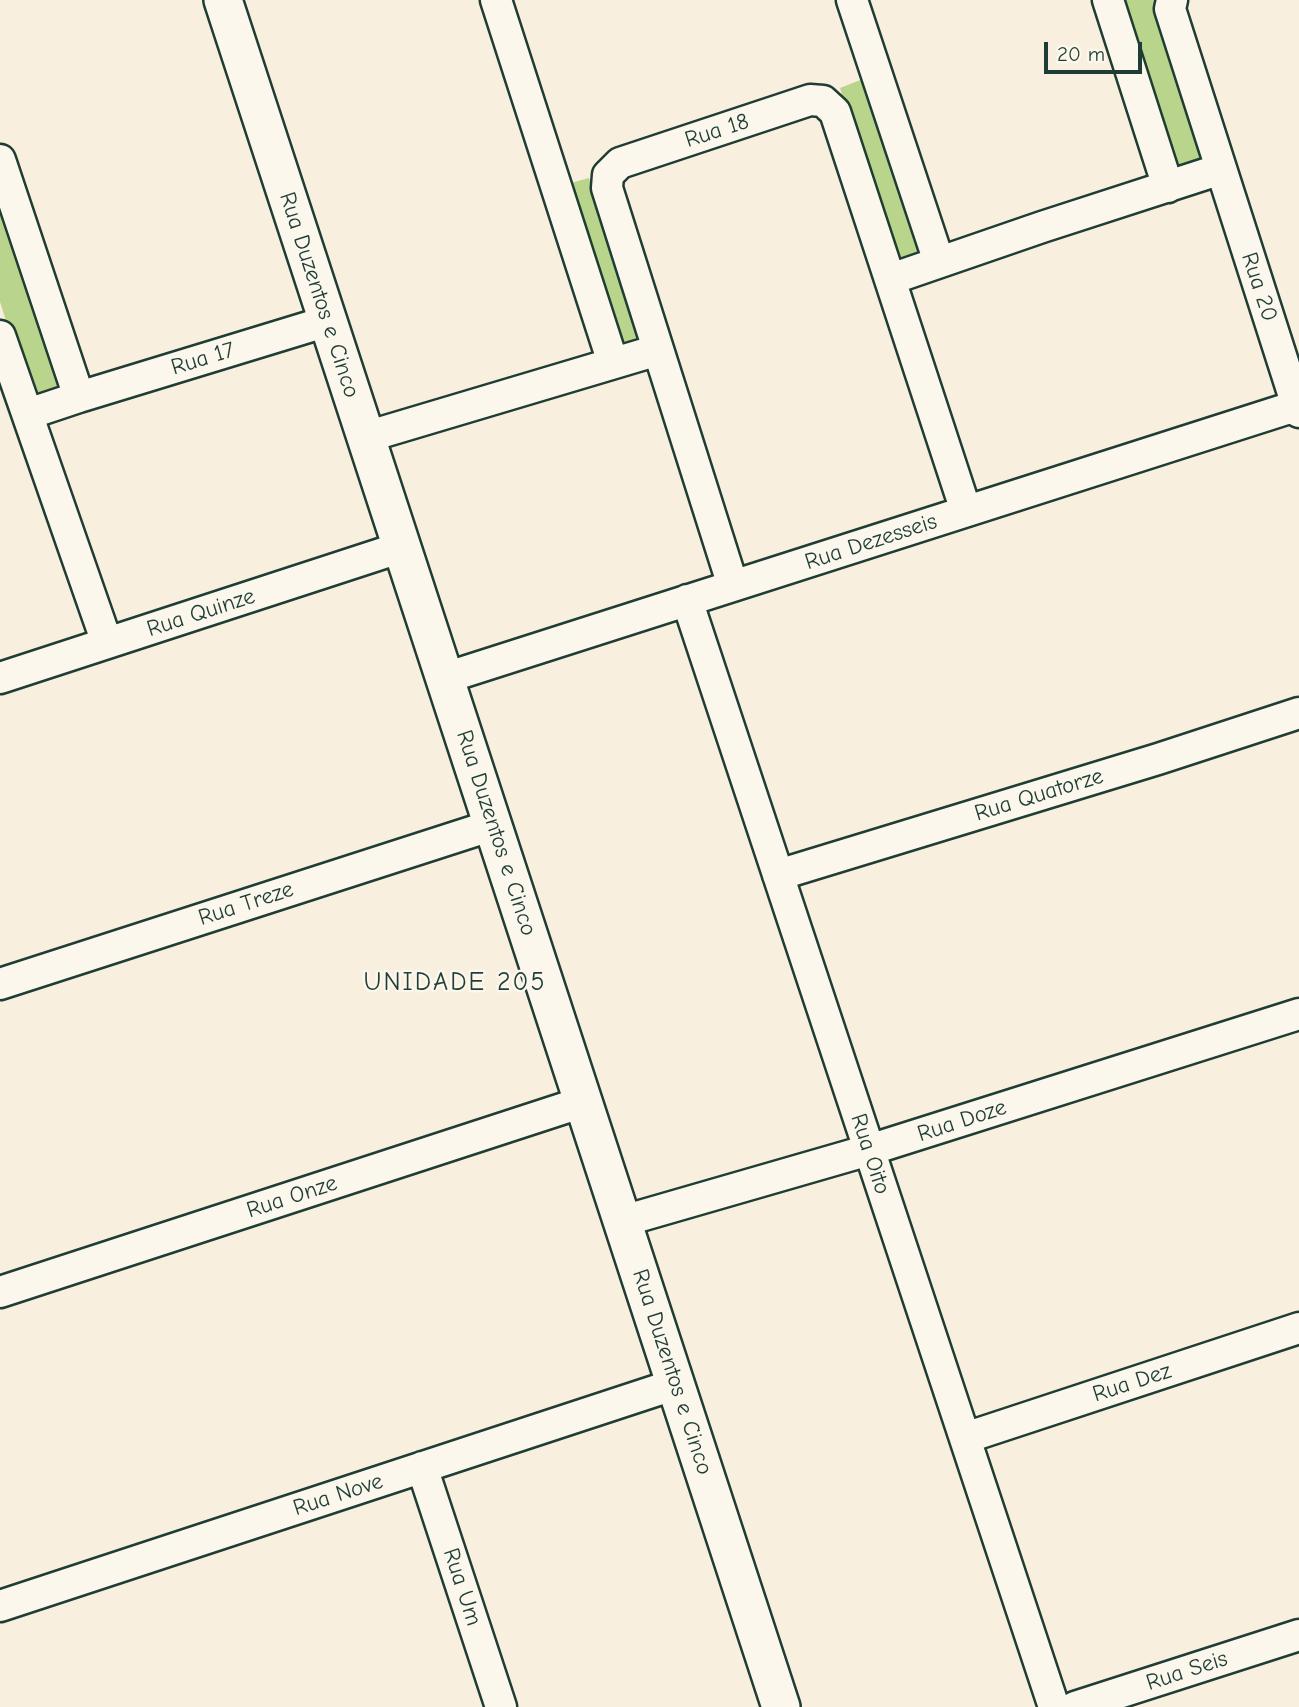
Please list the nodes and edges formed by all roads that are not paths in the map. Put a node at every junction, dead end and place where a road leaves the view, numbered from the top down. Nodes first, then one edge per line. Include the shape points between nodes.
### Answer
1 (223, 0) edge
2 (496, 0) edge
3 (852, 0) edge
4 (1108, 0) edge
5 (1172, 0) edge
6 (0, 160) edge
7 (1221, 169) junction
8 (1168, 187) junction
9 (939, 262) junction
10 (891, 279) junction
11 (328, 321) junction
12 (0, 336) edge
13 (658, 350) junction
14 (613, 363) junction
15 (79, 397) junction
16 (1298, 407) edge
17 (28, 414) junction
18 (366, 437) junction
19 (966, 511) junction
20 (402, 547) junction
21 (733, 586) junction
22 (687, 600) junction
23 (107, 643) junction
24 (0, 677) edge
25 (445, 678) junction
26 (1299, 713) edge
27 (493, 825) junction
28 (778, 875) junction
29 (0, 984) edge
30 (1299, 1014) edge
31 (583, 1102) junction
32 (869, 1150) junction
33 (622, 1221) junction
34 (0, 1292) edge
35 (1299, 1328) edge
36 (676, 1384) junction
37 (965, 1438) junction
38 (422, 1467) junction
39 (0, 1606) edge
40 (1299, 1635) edge
41 (501, 1707) edge
42 (781, 1707) edge
43 (1054, 1707) edge
44 (1075, 1707) edge

1 - 11 street, Rua Duzentos e Cinco
2 - 14 street
3 - 9 street
4 - 8 street
5 - 7 street, Rua 20 via 1170,9
6 - 15 street
7 - 8 street
7 - 16 street, Rua 20
8 - 9 street
9 - 10 street
10 - 13 street, Rua 18 via 835,112 823,102 810,100 620,163 608,175 607,188
10 - 19 street, Rua 18
11 - 15 street, Rua 17
11 - 18 street, Rua Duzentos e Cinco
12 - 17 street
13 - 14 street
13 - 21 street, Rua 18
14 - 18 street
15 - 17 street, Rua 17
16 - 19 street, Rua Dezesseis
17 - 23 street
18 - 20 street, Rua Duzentos e Cinco
19 - 21 street, Rua Dezesseis
20 - 23 street, Rua Quinze
20 - 25 street, Rua Duzentos e Cinco
21 - 22 street, Rua Dezesseis
22 - 25 street, Rua Dezesseis
22 - 28 street, Rua Oito
23 - 24 street, Rua Quinze
25 - 27 street, Rua Duzentos e Cinco
26 - 28 street, Rua Quatorze
27 - 29 street, Rua Treze
27 - 31 street, Rua Duzentos e Cinco
28 - 32 street, Rua Oito
30 - 32 street, Rua Doze
31 - 33 street, Rua Duzentos e Cinco
31 - 34 street, Rua Onze
32 - 33 street, Rua Doze
32 - 37 street, Rua Oito
33 - 36 street, Rua Duzentos e Cinco
35 - 37 street, Rua Dez
36 - 38 street, Rua Nove
36 - 42 street, Rua Duzentos e Cinco
37 - 43 street, Rua Oito
38 - 39 street, Rua Nove
38 - 41 street, Rua Um
40 - 44 street, Rua Seis

